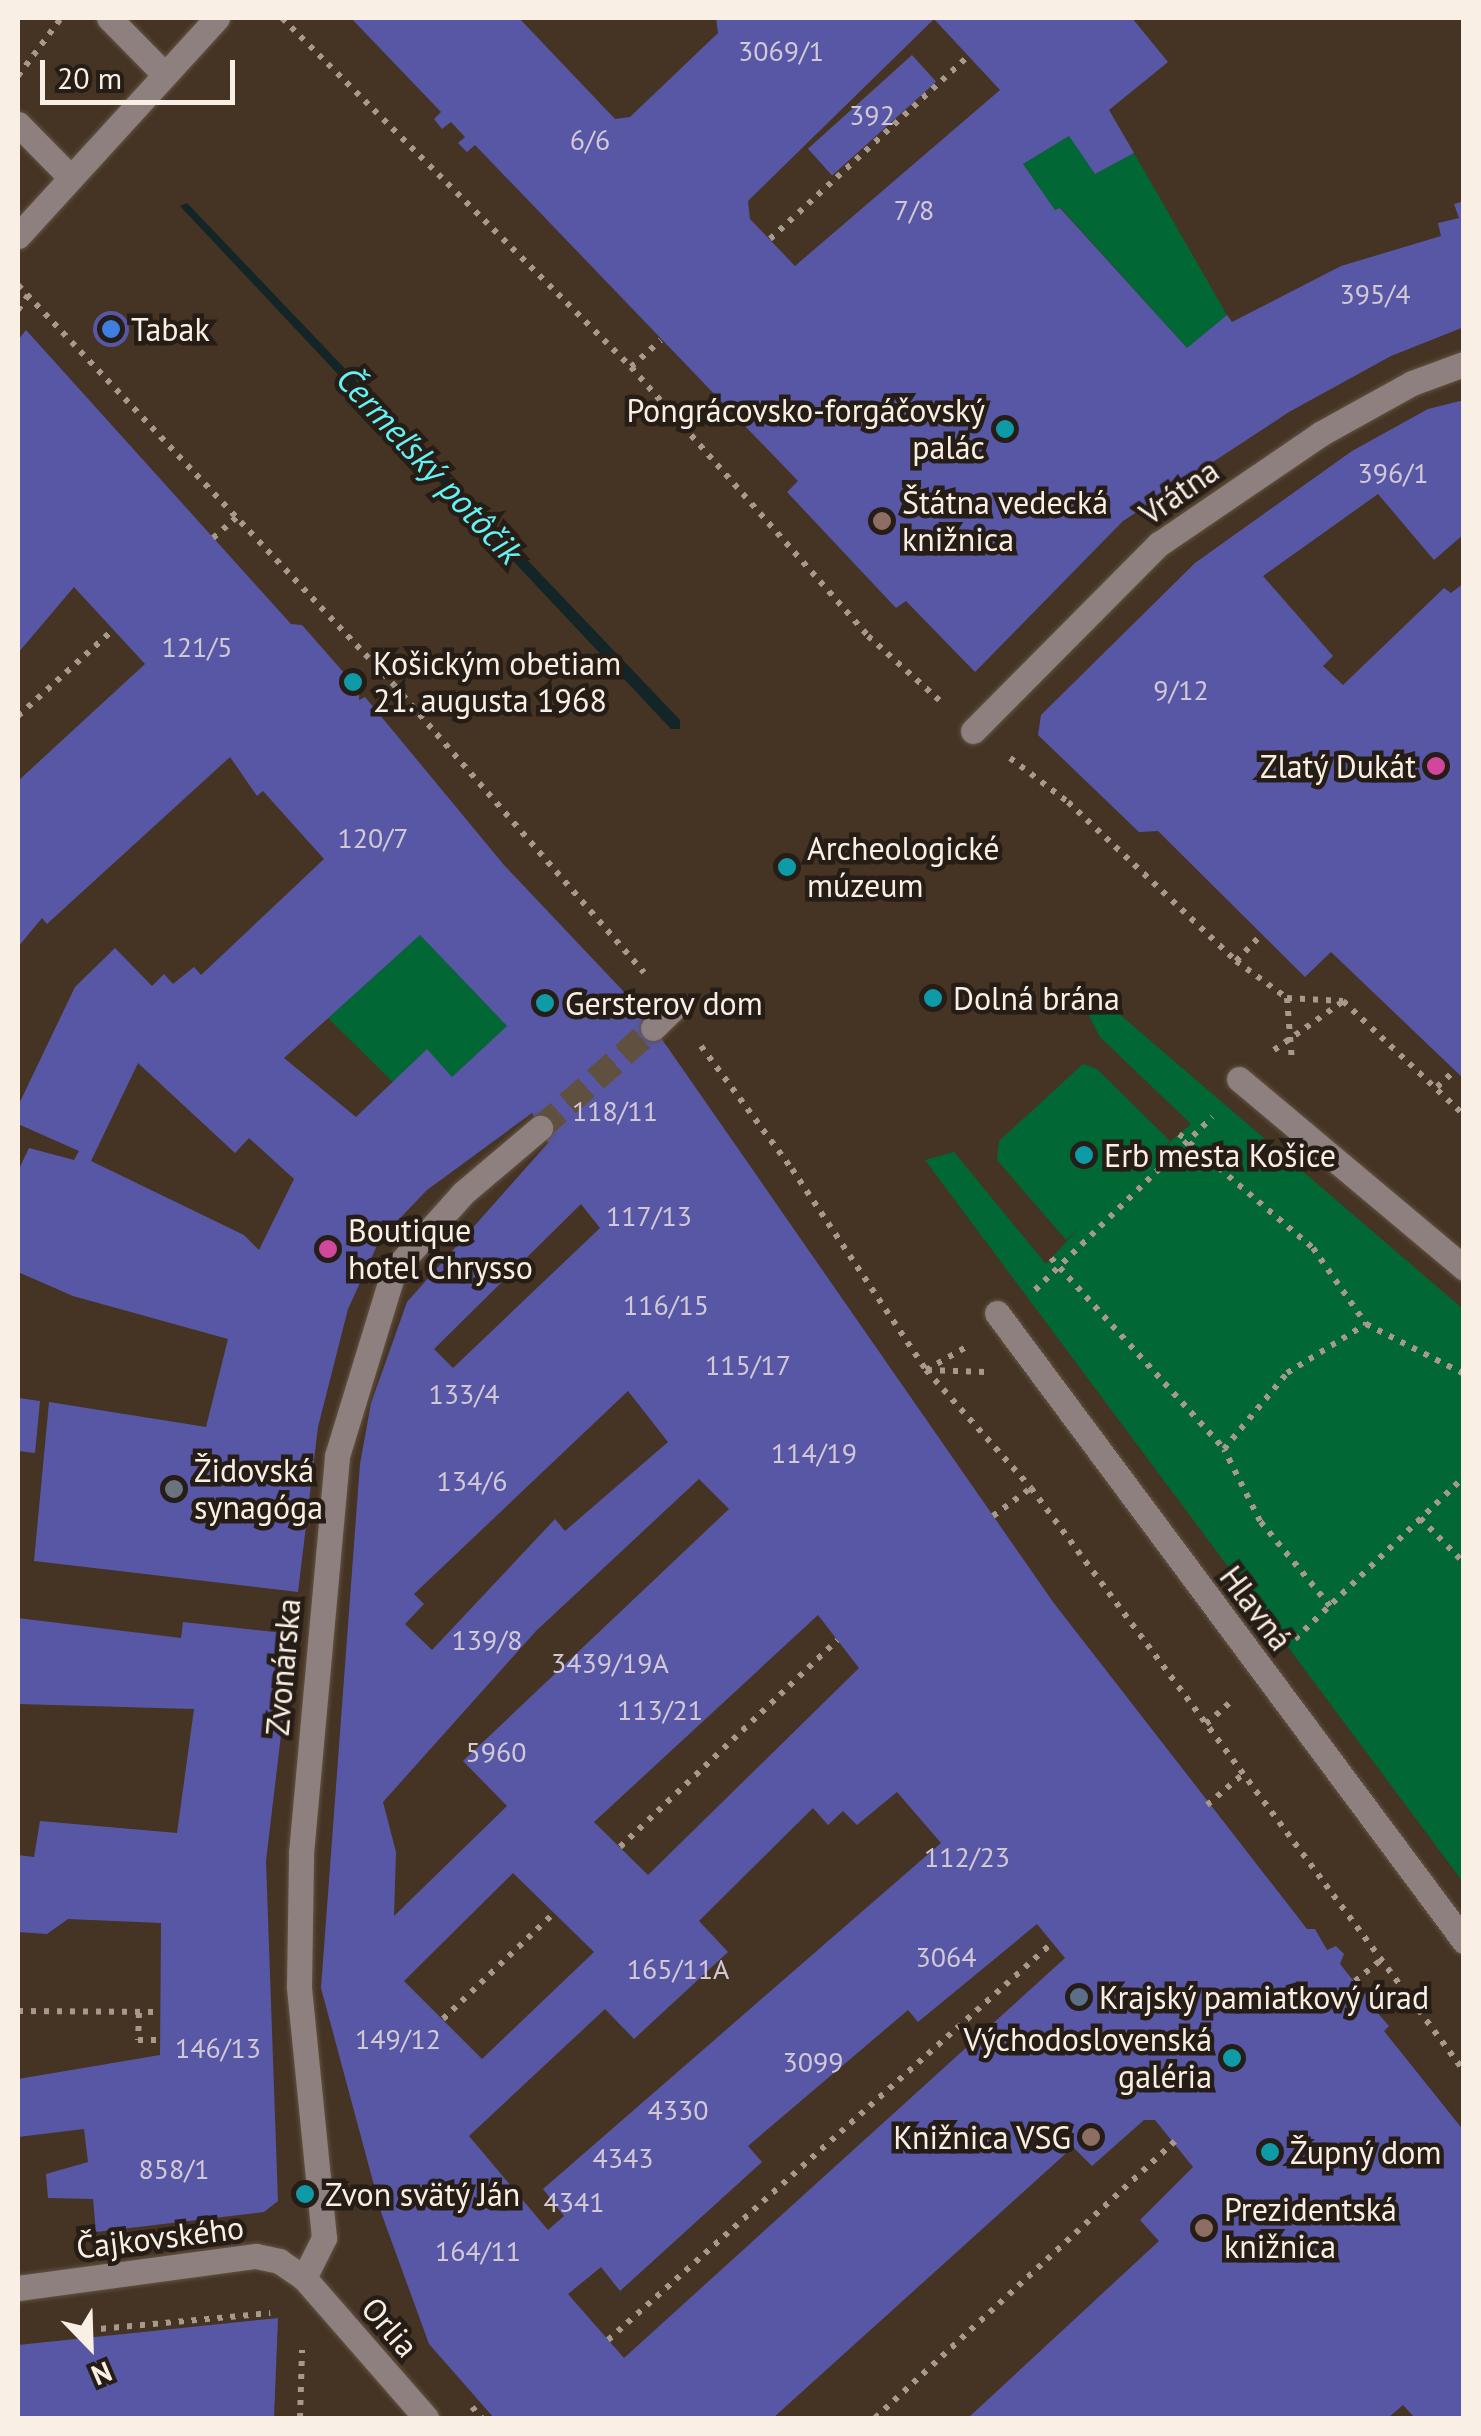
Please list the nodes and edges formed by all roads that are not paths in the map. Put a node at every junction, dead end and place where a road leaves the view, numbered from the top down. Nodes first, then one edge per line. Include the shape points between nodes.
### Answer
1 (109, 18) edge
2 (217, 18) edge
3 (163, 73) junction
4 (18, 124) edge
5 (70, 177) junction
6 (18, 236) edge
7 (1464, 364) edge
8 (973, 731) road end
9 (673, 1009) road end
10 (653, 1028) tunnel mouth
11 (1241, 1081) road end
12 (540, 1128) tunnel mouth
13 (1464, 1268) edge
14 (999, 1316) road end
15 (1464, 1941) edge
16 (304, 2278) junction
17 (18, 2288) edge
18 (426, 2418) edge

1 - 3 street
2 - 3 street
3 - 5 street
4 - 5 street
5 - 6 street
7 - 8 street, Vrátna via 1320,434 1159,544
9 - 10 street
11 - 13 street
12 - 16 street, Zvonárska via 463,1193 394,1270 337,1456 301,1853 299,1986 324,2238
14 - 15 street, Hlavná
16 - 17 street, Čajkovského via 256,2256
16 - 18 street, Orlia

